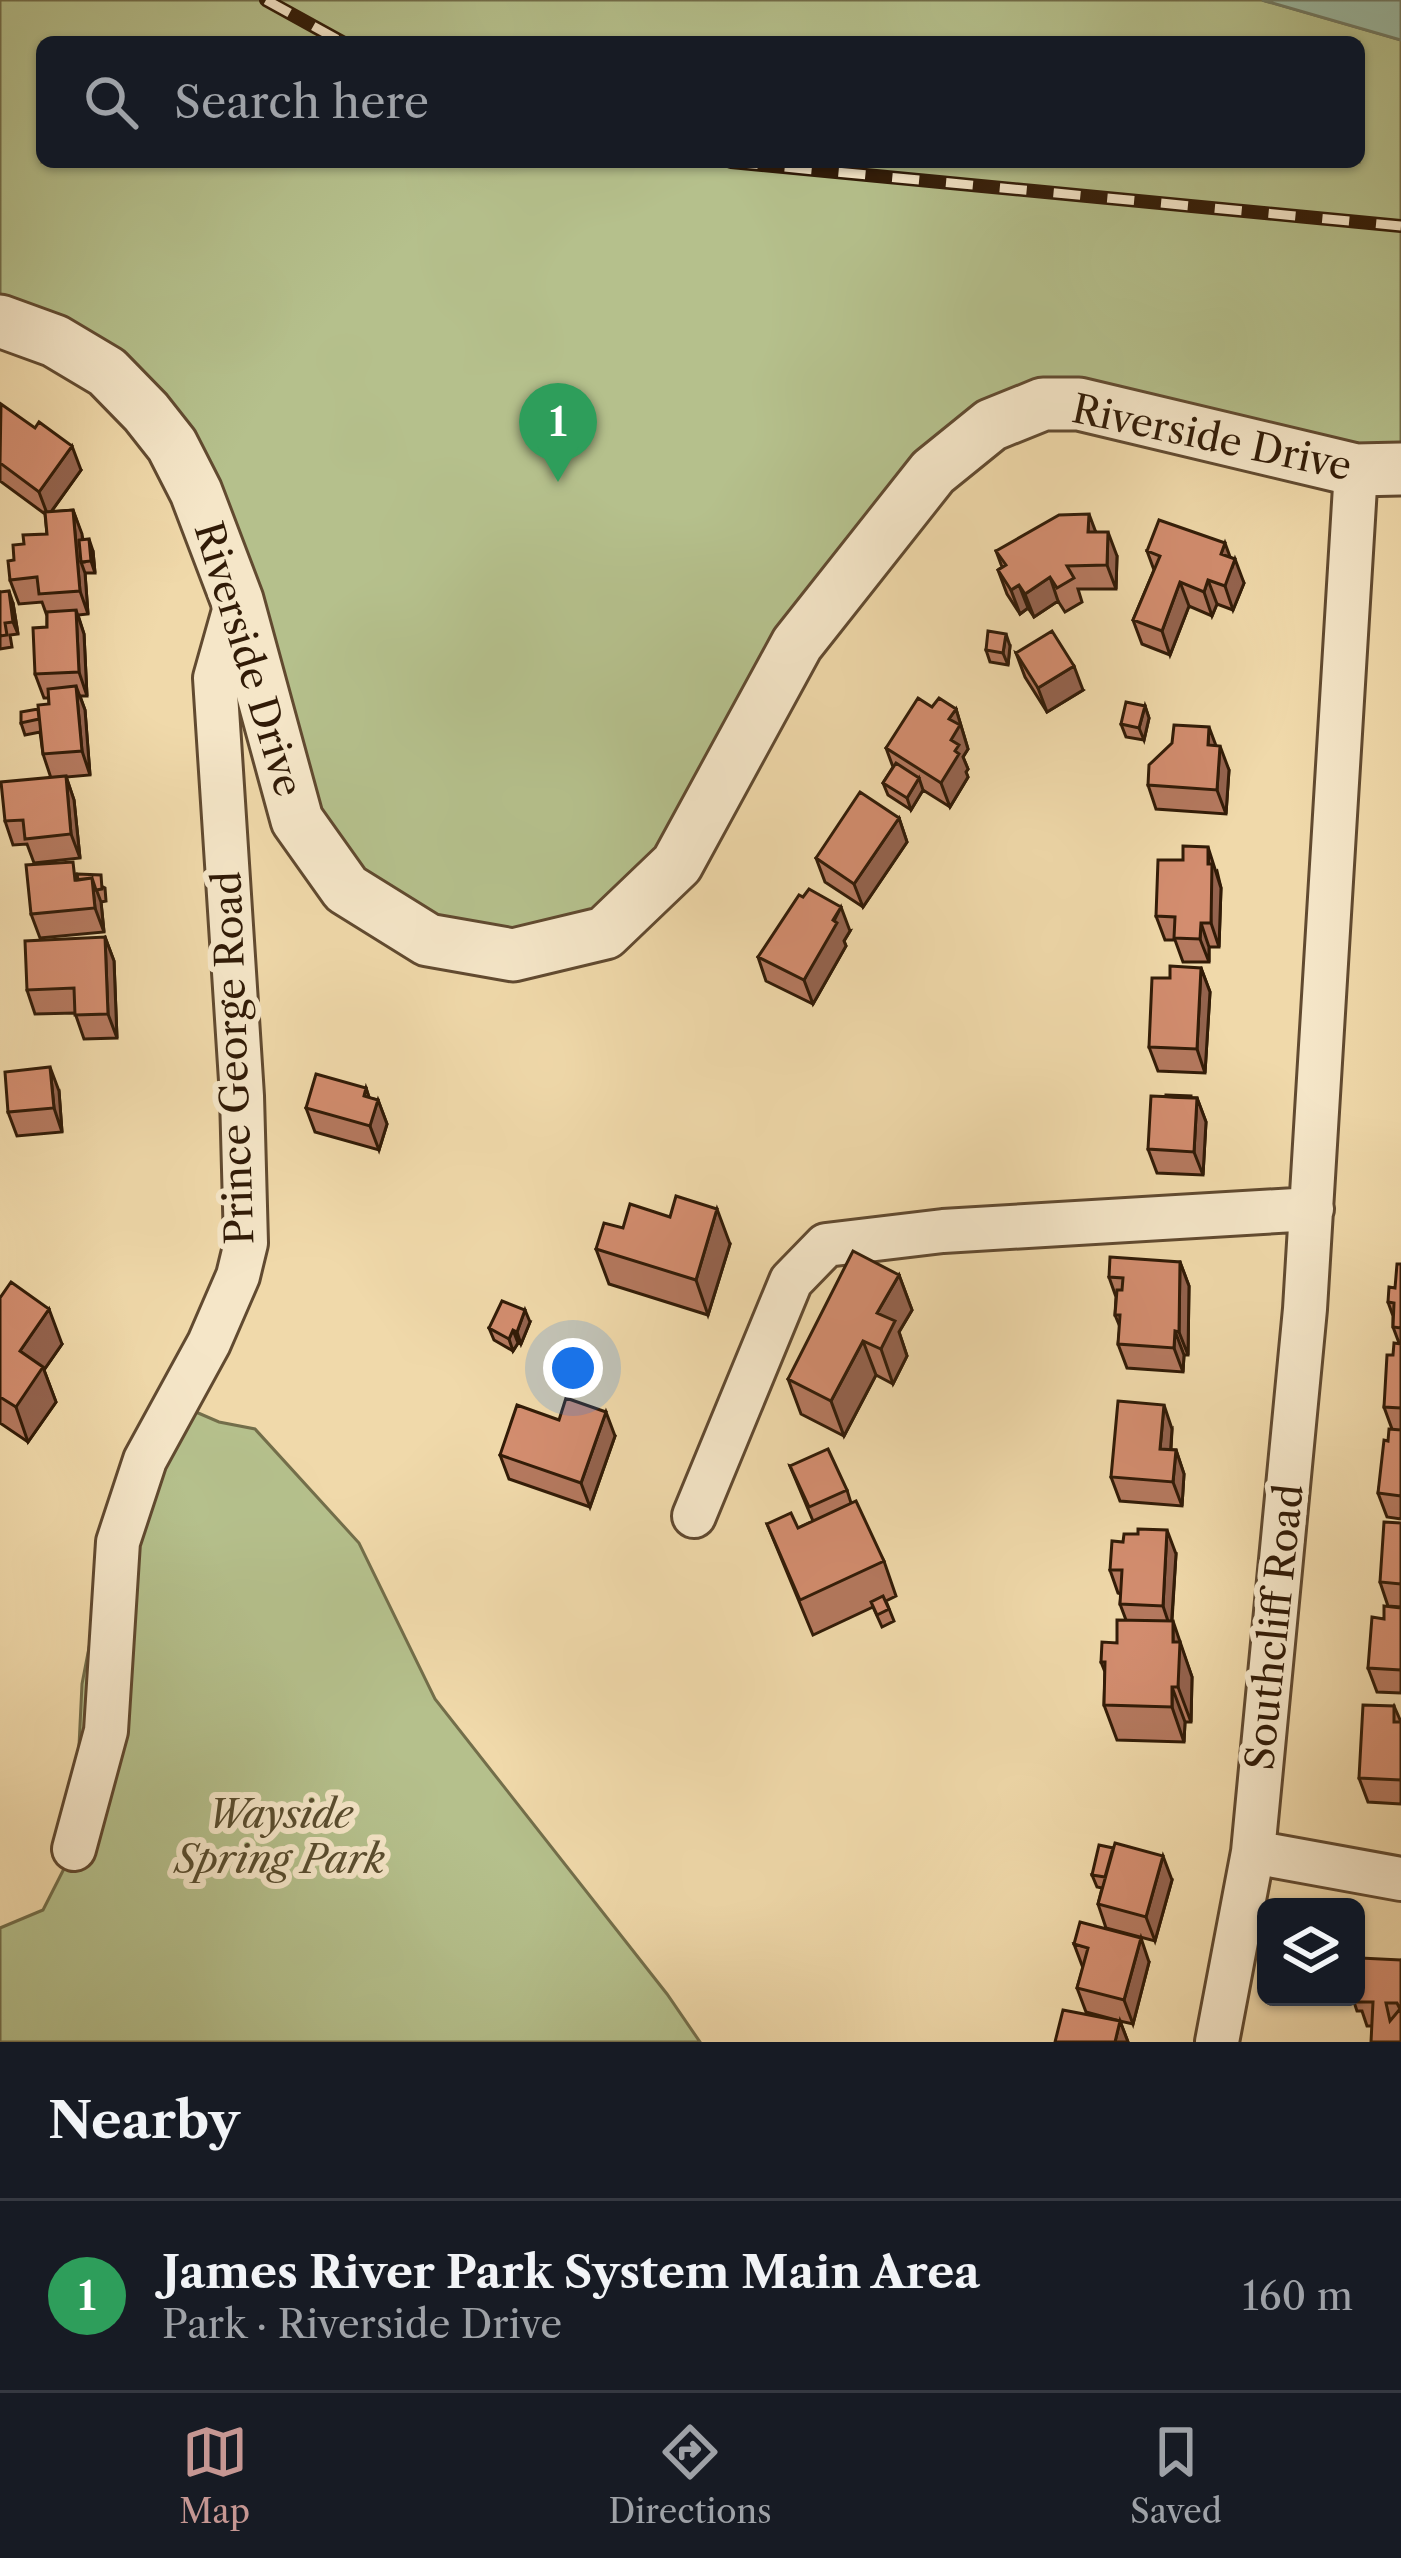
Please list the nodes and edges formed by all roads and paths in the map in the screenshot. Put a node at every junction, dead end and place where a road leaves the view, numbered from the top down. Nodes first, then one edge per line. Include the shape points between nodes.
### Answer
1 (0, 321) edge
2 (1378, 470) edge
3 (237, 600) junction
4 (1312, 1210) junction
5 (694, 1516) dead end
6 (74, 1849) dead end
7 (1252, 1852) junction
8 (1401, 1879) edge
9 (1217, 2042) edge

1 - 3 street, Riverside Drive via 56,341 106,372 146,412 196,492
2 - 3 street, Riverside Drive via 1079,404 1043,404 992,425 933,472 797,644 677,864 605,933 513,955 428,940 346,889 297,820
2 - 4 street, Southcliff Road
3 - 6 street, Prince George Road via 214,678 246,1243 209,1343 145,1460 118,1542 106,1731
4 - 5 street via 826,1245 791,1281
4 - 7 street, Southcliff Road
7 - 8 street
7 - 9 street, Southcliff Road

